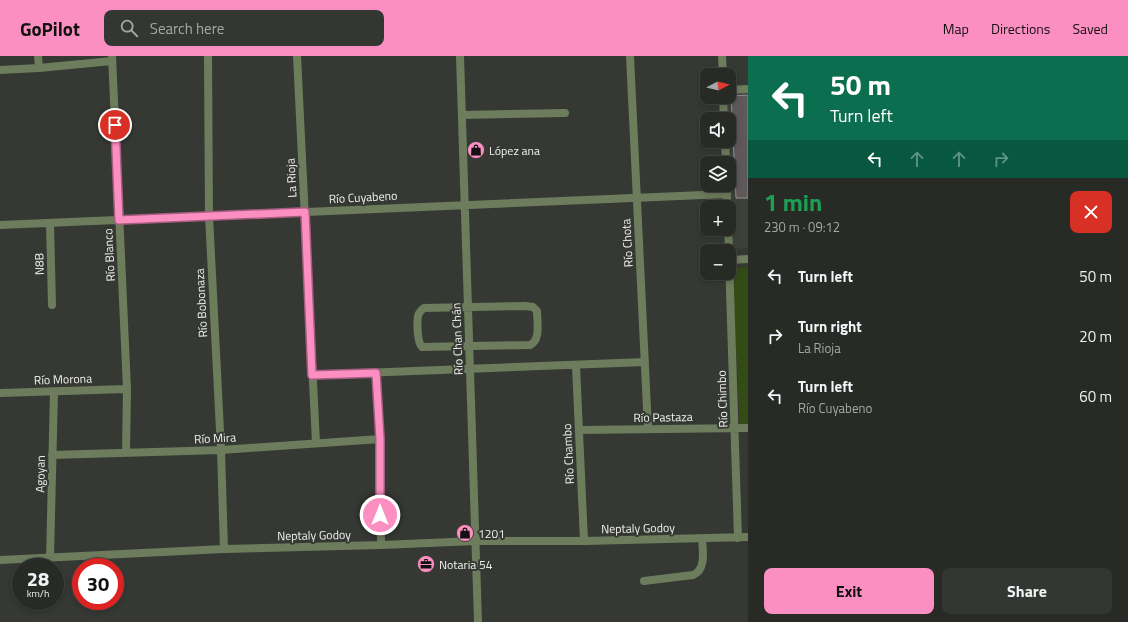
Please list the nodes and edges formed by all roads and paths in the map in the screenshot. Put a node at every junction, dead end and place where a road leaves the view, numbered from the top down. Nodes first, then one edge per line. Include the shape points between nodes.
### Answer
1 (38, 56) edge
2 (208, 56) edge
3 (298, 56) edge
4 (460, 56) edge
5 (630, 56) edge
6 (722, 56) edge
7 (112, 59) edge
8 (39, 68) junction
9 (723, 68) edge
10 (0, 70) edge
11 (748, 89) edge
12 (736, 90) edge
13 (565, 113) dead end
14 (462, 115) junction
15 (727, 194) joint
16 (637, 198) junction
17 (727, 200) edge
18 (465, 204) junction
19 (305, 212) junction
20 (209, 216) junction
21 (119, 220) junction
22 (50, 223) junction
23 (0, 225) edge
24 (736, 259) edge
25 (748, 259) edge
26 (730, 280) edge
27 (52, 305) dead end
28 (468, 307) junction
29 (469, 347) junction
30 (645, 362) junction
31 (576, 366) junction
32 (470, 370) junction
33 (376, 373) junction
34 (312, 375) junction
35 (127, 389) junction
36 (54, 392) junction
37 (0, 393) edge
38 (748, 428) edge
39 (648, 429) junction
40 (735, 429) junction
41 (579, 430) junction
42 (380, 439) junction
43 (316, 443) junction
44 (221, 450) junction
45 (126, 453) junction
46 (52, 455) junction
47 (748, 537) edge
48 (738, 538) junction
49 (702, 539) junction
50 (476, 541) junction
51 (584, 541) junction
52 (381, 545) junction
53 (224, 549) junction
54 (50, 558) joint
55 (0, 560) edge
56 (12, 560) edge
57 (644, 580) dead end
58 (478, 622) edge

1 - 8 street
2 - 20 street, Río Bobonaza
3 - 19 street, La Rioja
4 - 14 street, Río Chan Chán
5 - 16 street, Río Chota
6 - 9 street
7 - 8 street
7 - 21 street, Río Blanco
8 - 10 street
11 - 12 street
13 - 14 street
14 - 18 street, Río Chan Chán
15 - 16 street, Río Cuyabeno
15 - 17 street
16 - 18 street, Río Cuyabeno
16 - 30 street, Río Chota
18 - 19 street, Río Cuyabeno
18 - 28 street, Río Chan Chán
19 - 20 street, Río Cuyabeno
19 - 34 street, La Rioja
20 - 21 street, Río Cuyabeno
20 - 44 street, Río Bobonaza
21 - 22 street, Río Cuyabeno
21 - 35 street, Río Blanco
22 - 23 street, Río Cuyabeno
22 - 27 street, N8B
24 - 25 street
26 - 40 street, Río Chimbo
28 - 29 street, Río Chan Chán
28 - 29 street via 424,308 418,316 418,341 422,347
28 - 29 street via 525,306 533,307 537,311 535,343
29 - 32 street, Río Chan Chán
30 - 31 street
30 - 39 street, Río Chota
31 - 32 street
31 - 41 street, Río Chambo
32 - 33 street
32 - 50 street, Río Chan Chán
33 - 34 street
33 - 42 street
34 - 43 street, La Rioja
35 - 36 street, Río Morona
35 - 45 street, Río Blanco
36 - 37 street, Río Morona
36 - 46 street, Agoyan
38 - 40 street, Río Pastaza
39 - 40 street, Río Pastaza
39 - 41 street, Río Pastaza
40 - 48 street, Río Chimbo
41 - 51 street, Río Chambo
42 - 43 street, Río Mira
42 - 52 street
43 - 44 street, Río Mira
44 - 45 street, Río Mira
44 - 53 street, Río Bobonaza
45 - 46 street, Río Mira
46 - 54 street, Agoyan
47 - 48 street, Neptaly Godoy
48 - 49 street, Neptaly Godoy
49 - 51 street, Neptaly Godoy
49 - 57 street via 702,568 698,573 693,576
50 - 51 street, Neptaly Godoy
50 - 52 street, Neptaly Godoy
50 - 58 street, Río Chan Chán
52 - 53 street, Neptaly Godoy
53 - 54 street, Neptaly Godoy
55 - 56 street, Neptaly Godoy

